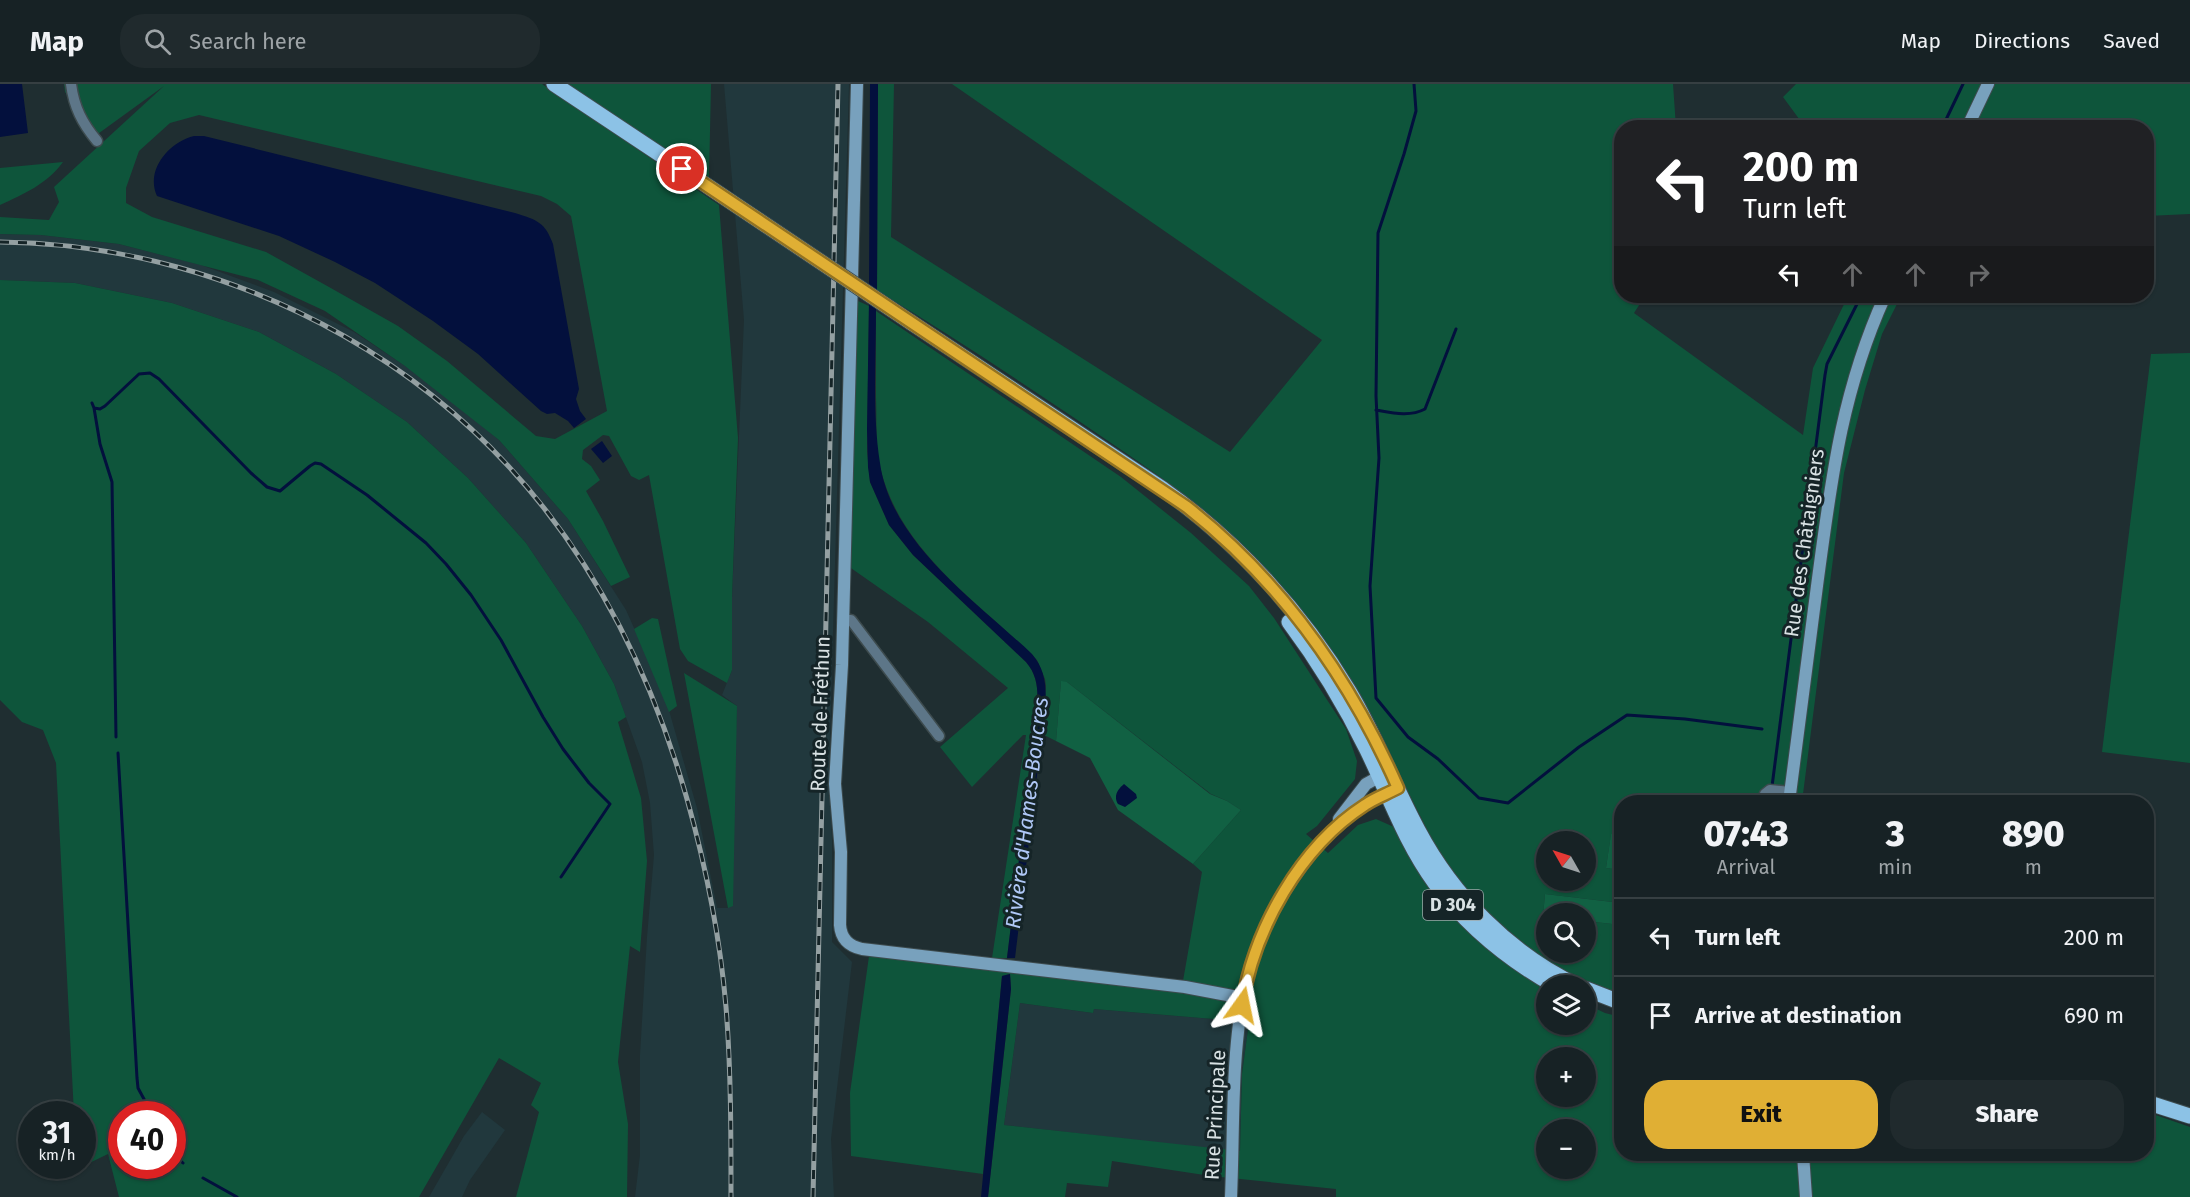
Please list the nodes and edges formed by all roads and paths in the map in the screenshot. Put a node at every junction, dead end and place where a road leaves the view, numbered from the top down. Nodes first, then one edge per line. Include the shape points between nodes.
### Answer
1 (71, 84) edge
2 (554, 84) edge
3 (857, 84) edge
4 (1988, 84) edge
5 (1971, 120) edge
6 (97, 141) dead end
7 (1882, 303) edge
8 (843, 620) junction
9 (939, 736) dead end
10 (1384, 773) junction
11 (1392, 791) junction
12 (1782, 794) edge
13 (1765, 795) edge
14 (1317, 848) junction
15 (1537, 975) edge
16 (1559, 975) edge
17 (1596, 993) edge
18 (1243, 998) junction
19 (1614, 1000) edge
20 (1596, 1004) edge
21 (1614, 1010) edge
22 (2154, 1104) edge
23 (2190, 1116) edge
24 (1803, 1161) edge
25 (1231, 1197) edge
26 (1806, 1197) edge

1 - 6 street via 78,115
2 - 10 main road, D 304, bridge via 1194,512 1246,560 1310,634 1349,690 1374,736
3 - 8 street, Route de Fréthun
4 - 5 street
7 - 12 street, Rue des Châtaigniers via 1853,380 1836,454
8 - 9 street via 851,621
8 - 18 street, Route de Fréthun via 835,792 841,852 840,927 848,943 865,949 1185,987
10 - 11 main road, D 304
10 - 14 street via 1359,792
11 - 14 street via 1365,804
11 - 15 main road, D 304 via 1417,854 1436,884 1503,952
11 - 16 main road, D 304 via 1454,886 1518,949
12 - 13 street
14 - 18 street, Rue Principale via 1270,918
17 - 19 main road
18 - 25 street, Rue Principale
20 - 21 main road
22 - 23 main road
24 - 26 street

